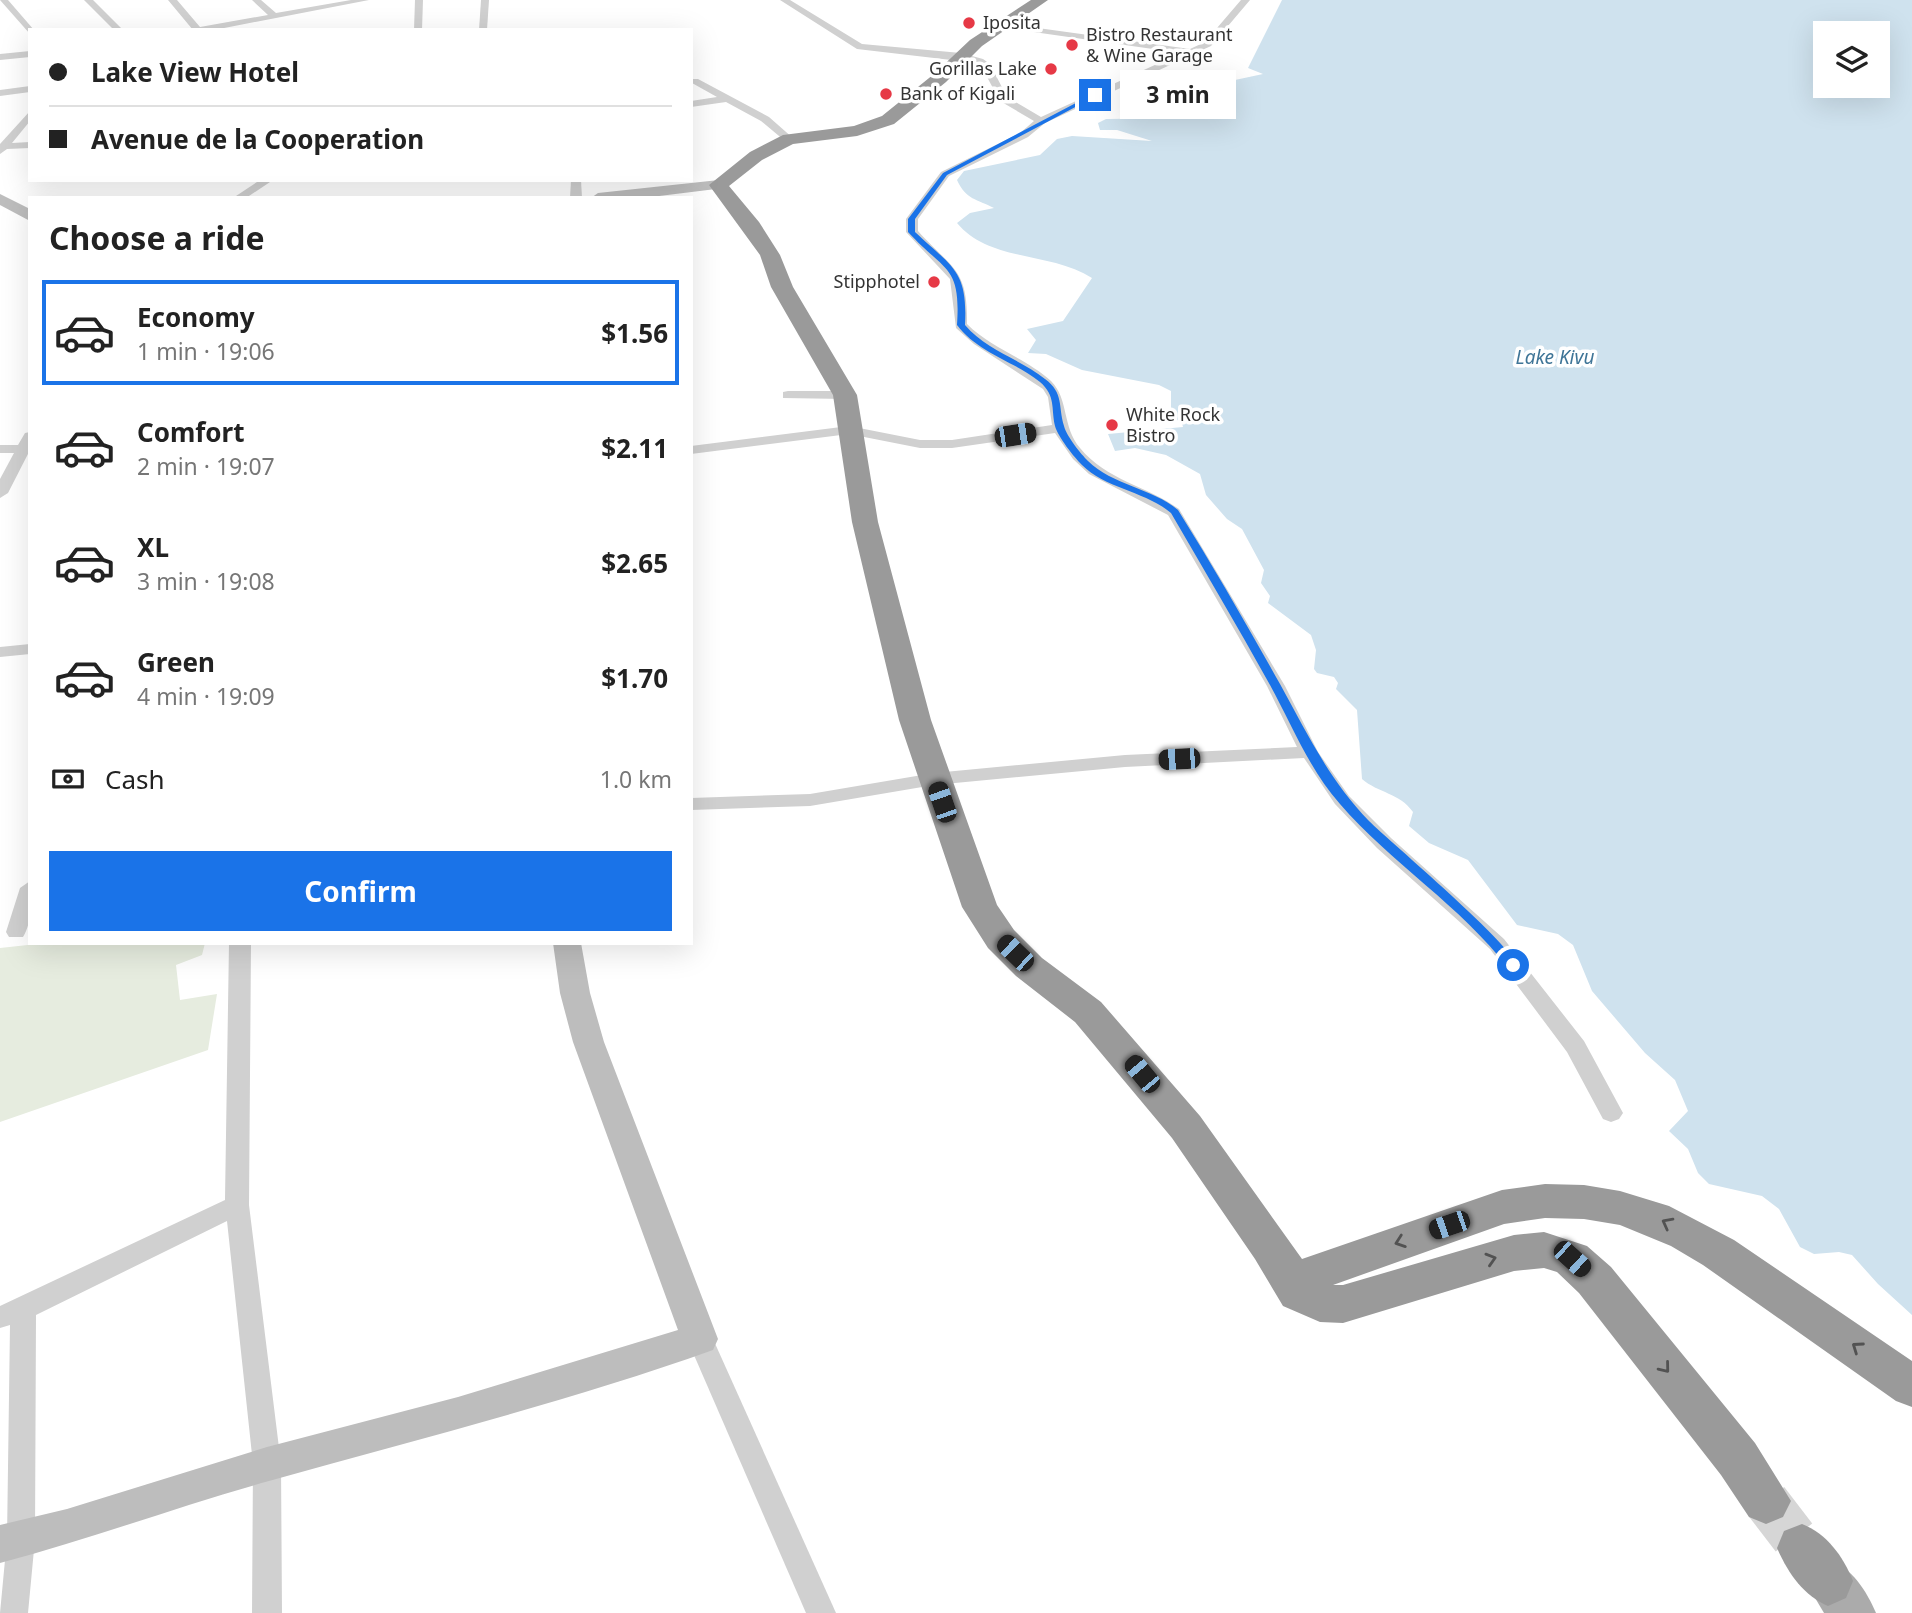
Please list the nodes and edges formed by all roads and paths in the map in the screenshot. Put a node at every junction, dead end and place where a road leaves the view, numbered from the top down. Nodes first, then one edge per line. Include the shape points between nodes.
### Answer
1 (3, 0) edge
2 (88, 0) edge
3 (172, 0) edge
4 (256, 0) edge
5 (365, 0) edge
6 (419, 0) edge
7 (485, 0) edge
8 (784, 0) edge
9 (1041, 0) edge
10 (1237, 0) edge
11 (1246, 0) edge
12 (343, 2) edge
13 (1229, 15) junction
14 (274, 16) junction
15 (1005, 24) junction
16 (118, 28) edge
17 (196, 28) edge
18 (209, 28) edge
19 (418, 28) edge
20 (483, 28) edge
21 (28, 29) edge
22 (1189, 52) junction
23 (28, 54) edge
24 (961, 56) junction
25 (0, 57) edge
26 (695, 81) dead end
27 (28, 89) edge
28 (0, 93) edge
29 (724, 99) junction
30 (693, 104) edge
31 (28, 116) edge
32 (1041, 121) junction
33 (789, 139) junction
34 (28, 145) edge
35 (2, 148) edge
36 (265, 182) edge
37 (719, 185) junction
38 (241, 196) edge
39 (616, 196) edge
40 (0, 199) edge
41 (28, 215) edge
42 (788, 395) dead end
43 (845, 395) junction
44 (1060, 428) junction
45 (849, 430) junction
46 (26, 442) edge
47 (0, 449) edge
48 (693, 450) edge
49 (0, 493) edge
50 (28, 649) edge
51 (0, 652) edge
52 (1309, 752) junction
53 (934, 779) junction
54 (693, 804) edge
55 (28, 894) edge
56 (15, 932) edge
57 (240, 945) edge
58 (567, 945) edge
59 (1611, 1113) dead end
60 (237, 1205) junction
61 (1292, 1281) junction
62 (11, 1313) edge
63 (700, 1339) junction
64 (1912, 1387) edge
65 (267, 1464) junction
66 (1766, 1501) tunnel mouth
67 (10, 1541) edge
68 (13, 1613) edge
69 (267, 1613) edge
70 (821, 1613) edge

1 - 21 street
2 - 16 street
3 - 17 street
4 - 14 street
5 - 12 street
6 - 19 street
7 - 20 street
8 - 24 street via 860,47
9 - 15 highway
10 - 13 street
11 - 13 street
12 - 14 street
13 - 22 street via 1209,39
14 - 18 street
15 - 22 street
15 - 24 highway
22 - 32 street
23 - 25 street
24 - 32 street via 985,64 1003,99
24 - 33 highway via 888,120 857,131
26 - 29 street
27 - 28 street
29 - 30 street
29 - 33 street via 765,119
31 - 35 street
32 - 44 street via 1024,135 945,174 909,225 918,240 957,276 963,294 961,325 986,347 1043,381 1057,397
33 - 37 highway via 756,156
34 - 35 street
36 - 38 street
37 - 39 street
37 - 43 highway via 765,248 782,288
40 - 41 street
42 - 43 street
43 - 45 highway
44 - 45 street via 952,444 920,444
44 - 52 street via 1084,463 1161,500 1174,512 1276,686
45 - 48 street
45 - 53 highway via 868,535
46 - 47 street
46 - 49 street
50 - 51 street
52 - 53 street via 1125,761
52 - 59 street via 1342,800 1497,944 1576,1047
53 - 54 street via 810,800
53 - 61 highway via 980,907 1000,939 1088,1012 1127,1056 1186,1127
55 - 56 street
57 - 60 street
58 - 63 street via 593,1056 668,1266
60 - 62 street
60 - 65 street
64 -> 61 highway via 1715,1248 1653,1216 1616,1205 1538,1200 1502,1207
61 -> 66 highway via 1299,1293 1320,1303 1343,1304 1514,1253 1544,1250 1572,1259 1595,1280
62 - 67 street
63 - 65 street via 458,1414
63 - 70 street
65 - 67 street
65 - 69 street
67 - 68 street

